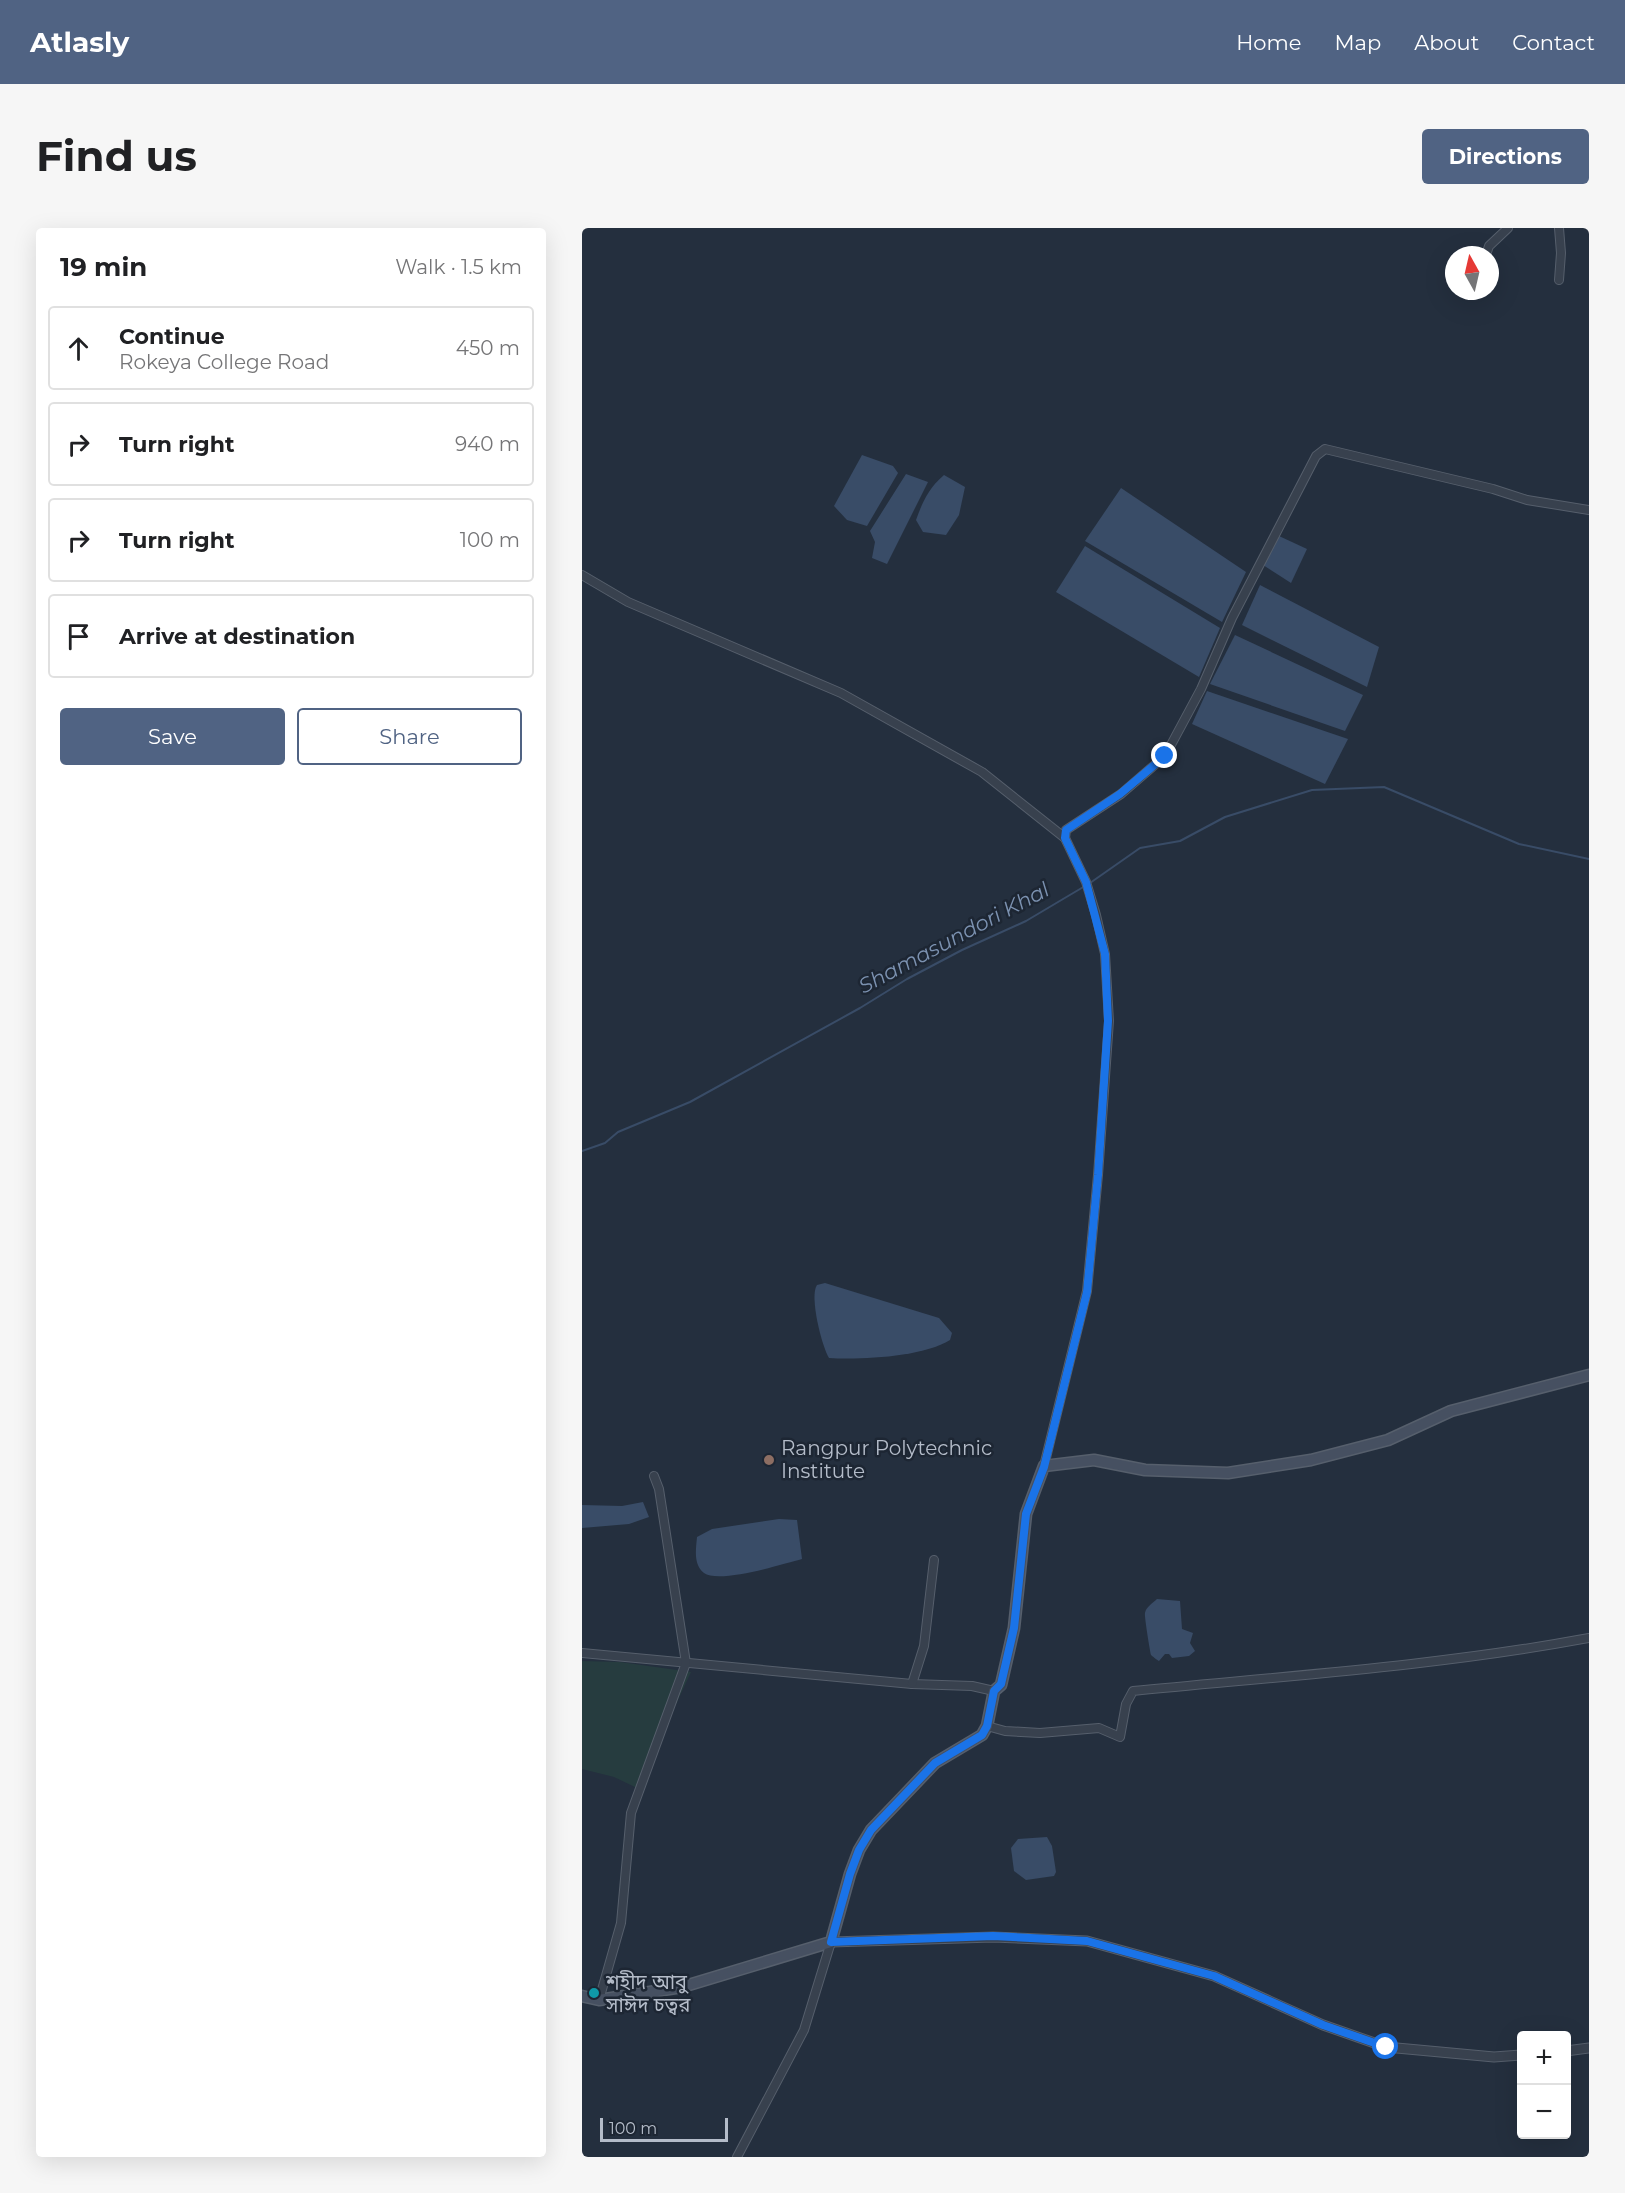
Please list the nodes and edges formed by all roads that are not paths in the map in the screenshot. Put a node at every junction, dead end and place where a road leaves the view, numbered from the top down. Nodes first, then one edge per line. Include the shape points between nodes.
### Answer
1 (1508, 228) edge
2 (1559, 228) edge
3 (1489, 246) edge
4 (1558, 280) dead end
5 (1589, 510) edge
6 (582, 575) edge
7 (1065, 838) junction
8 (1589, 1375) edge
9 (1044, 1467) junction
10 (654, 1476) dead end
11 (934, 1560) dead end
12 (1589, 1638) edge
13 (582, 1653) edge
14 (686, 1664) junction
15 (912, 1684) junction
16 (994, 1691) junction
17 (987, 1726) junction
18 (831, 1942) junction
19 (582, 1996) edge
20 (599, 2000) junction
21 (1589, 2048) edge
22 (1571, 2050) edge
23 (1517, 2055) edge
24 (737, 2157) edge

1 - 3 street
2 - 4 street
5 - 7 street via 1527,500 1325,449 1316,456 1284,514 1165,756 1120,794 1066,830
6 - 7 street via 628,602 841,693 982,772
7 - 9 street via 1086,882 1105,954 1108,1021 1087,1292
8 - 9 main road via 1451,1411 1388,1440 1311,1460 1228,1473 1146,1470 1094,1460
9 - 16 main road via 1026,1514 1014,1628 1001,1684
10 - 14 street
11 - 15 street via 924,1646
12 - 17 street via 1518,1651 1372,1668 1133,1691 1126,1704 1120,1737 1099,1728 1040,1732
13 - 14 street
14 - 15 street
14 - 20 street via 631,1814 621,1923
15 - 16 street via 972,1686
16 - 17 main road
17 - 18 main road via 982,1735 935,1763 871,1830 850,1874
18 - 20 main road via 682,1987
18 - 23 street via 993,1936 1087,1941 1214,1976 1323,2025 1386,2047 1494,2057
18 - 24 street via 804,2031
19 - 20 main road
21 - 22 street

